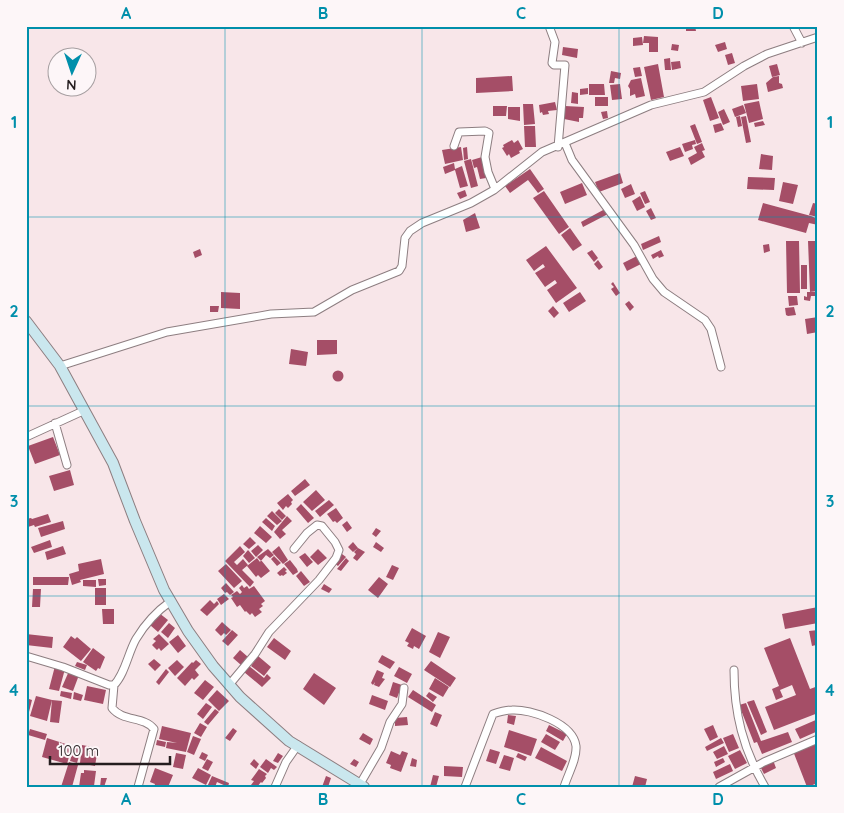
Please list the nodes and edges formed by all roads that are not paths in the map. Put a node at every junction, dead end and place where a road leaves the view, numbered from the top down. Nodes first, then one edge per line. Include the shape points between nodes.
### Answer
1 (549, 26) edge
2 (793, 26) edge
3 (818, 38) edge
4 (802, 43) junction
5 (562, 145) junction
6 (454, 146) dead end
7 (495, 189) junction
8 (26, 321) edge
9 (60, 366) junction
10 (721, 367) dead end
11 (83, 411) junction
12 (55, 423) junction
13 (26, 437) edge
14 (66, 466) dead end
15 (294, 549) dead end
16 (171, 601) junction
17 (26, 656) edge
18 (734, 670) dead end
19 (114, 685) junction
20 (229, 685) junction
21 (404, 688) dead end
22 (818, 739) edge
23 (298, 746) junction
24 (754, 767) junction
25 (362, 785) edge
26 (138, 787) edge
27 (275, 787) edge
28 (465, 787) edge
29 (564, 787) edge
30 (719, 787) edge
31 (765, 787) edge

1 - 5 street via 555,42 552,63 565,65
2 - 4 street
3 - 4 street
4 - 5 street via 767,54 704,92 651,105
5 - 7 street via 536,156
5 - 10 street via 634,245 653,279 664,292 705,320 711,329
6 - 7 street via 459,132 489,133 485,157
7 - 9 street via 410,231 405,238 399,271 352,290 314,312 271,314 167,332
8 - 9 street
9 - 11 street
11 - 12 street
11 - 16 street via 113,463
12 - 13 street
12 - 14 street
15 - 20 street via 317,525 322,526 339,550 319,580 268,632 255,654
16 - 19 street via 160,609 136,639
16 - 20 street via 188,631
17 - 19 street
18 - 24 street via 737,715
19 - 26 street via 112,708 116,714 150,724 154,730
20 - 23 street
21 - 25 street via 402,704 390,722
22 - 24 street
23 - 25 street
23 - 27 street via 286,762
24 - 30 street
24 - 31 street
28 - 29 street via 493,714 514,710 541,715 565,728 576,747

